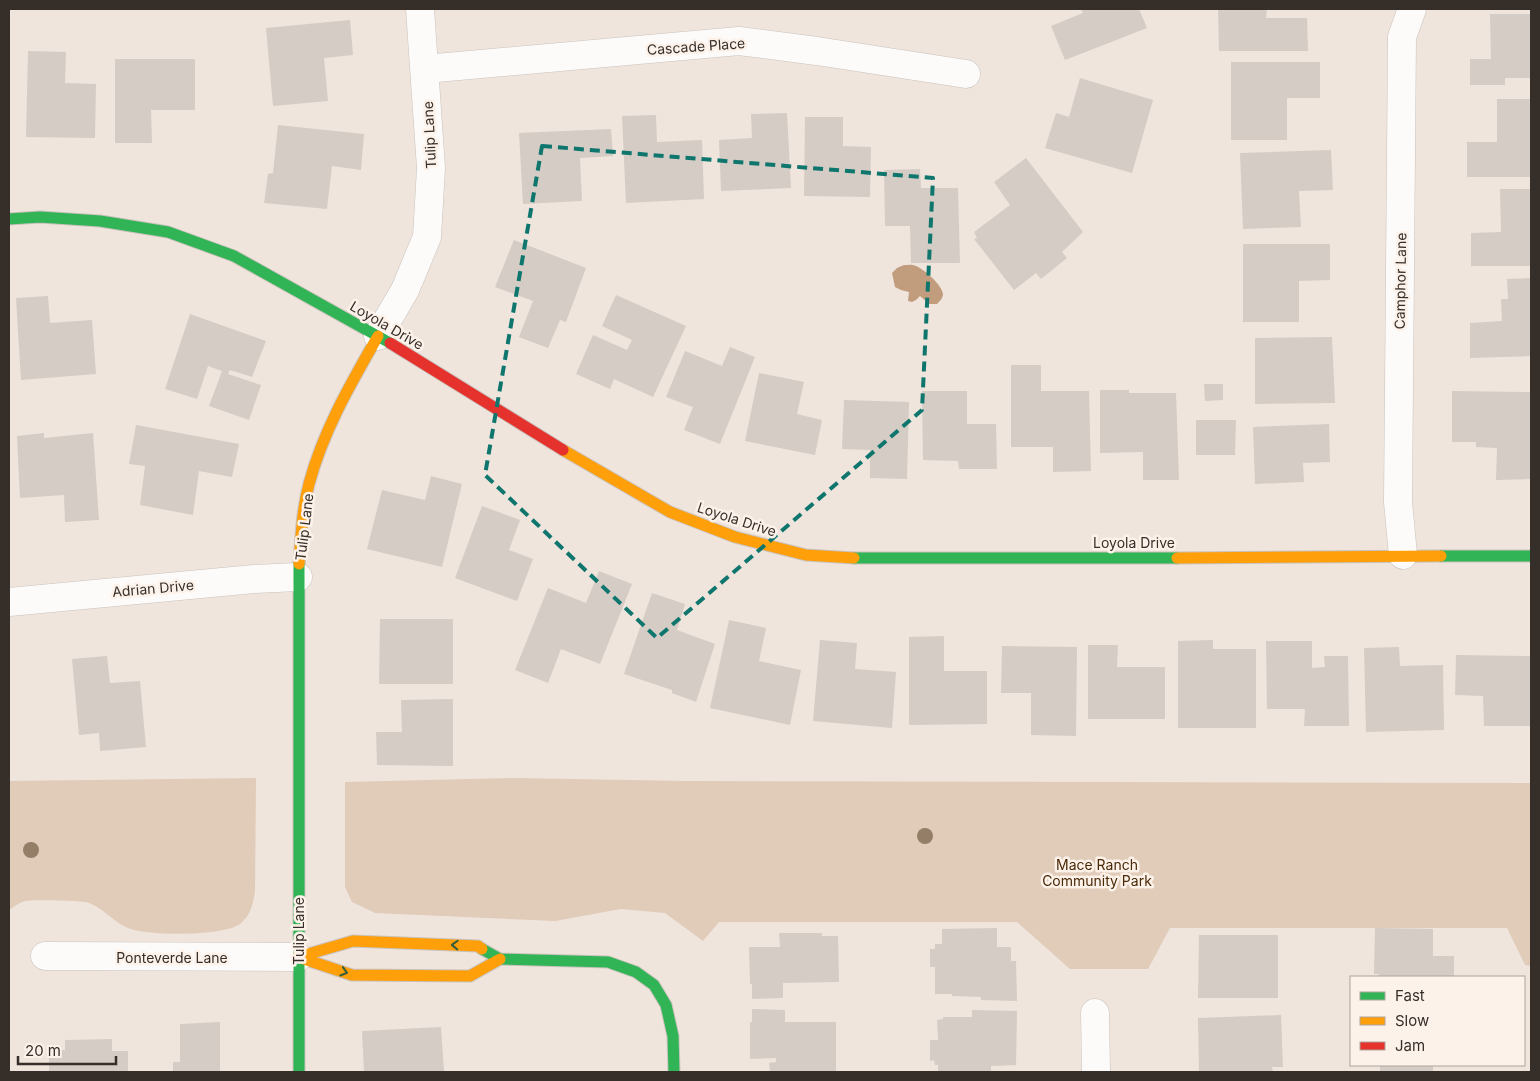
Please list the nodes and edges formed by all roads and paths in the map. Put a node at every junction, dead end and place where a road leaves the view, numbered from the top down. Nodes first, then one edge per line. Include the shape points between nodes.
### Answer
1 (420, 9) edge
2 (1412, 9) edge
3 (425, 69) junction
4 (966, 74) dead end
5 (9, 219) edge
6 (378, 336) junction
7 (1403, 556) junction
8 (1531, 556) edge
9 (298, 578) junction
10 (9, 602) edge
11 (45, 956) dead end
12 (298, 958) junction
13 (500, 959) junction
14 (1095, 1013) dead end
15 (299, 1072) edge
16 (674, 1072) edge
17 (1096, 1072) edge

1 - 3 street, Tulip Lane
2 - 7 street, Camphor Lane via 1402,37 1398,502
3 - 4 street, Cascade Place via 739,41
3 - 6 street, Tulip Lane via 431,168 426,237 405,290
5 - 6 street, Loyola Drive via 40,217 100,221 168,232 234,256
6 - 7 street, Loyola Drive via 600,474 670,512 735,537 806,555 875,559
6 - 9 street, Tulip Lane via 322,444 304,509
7 - 8 street, Loyola Drive
9 - 10 street, Adrian Drive via 254,579
9 - 12 street, Tulip Lane
11 - 12 street, Ponteverde Lane
13 -> 12 street, Ponteverde Lane via 478,946 353,941
12 -> 13 street, Ponteverde Lane via 352,975 460,976 470,976
12 - 15 street, Tulip Lane
13 - 16 street, Ponteverde Lane via 608,962 636,972 654,985 666,1005
14 - 17 street

